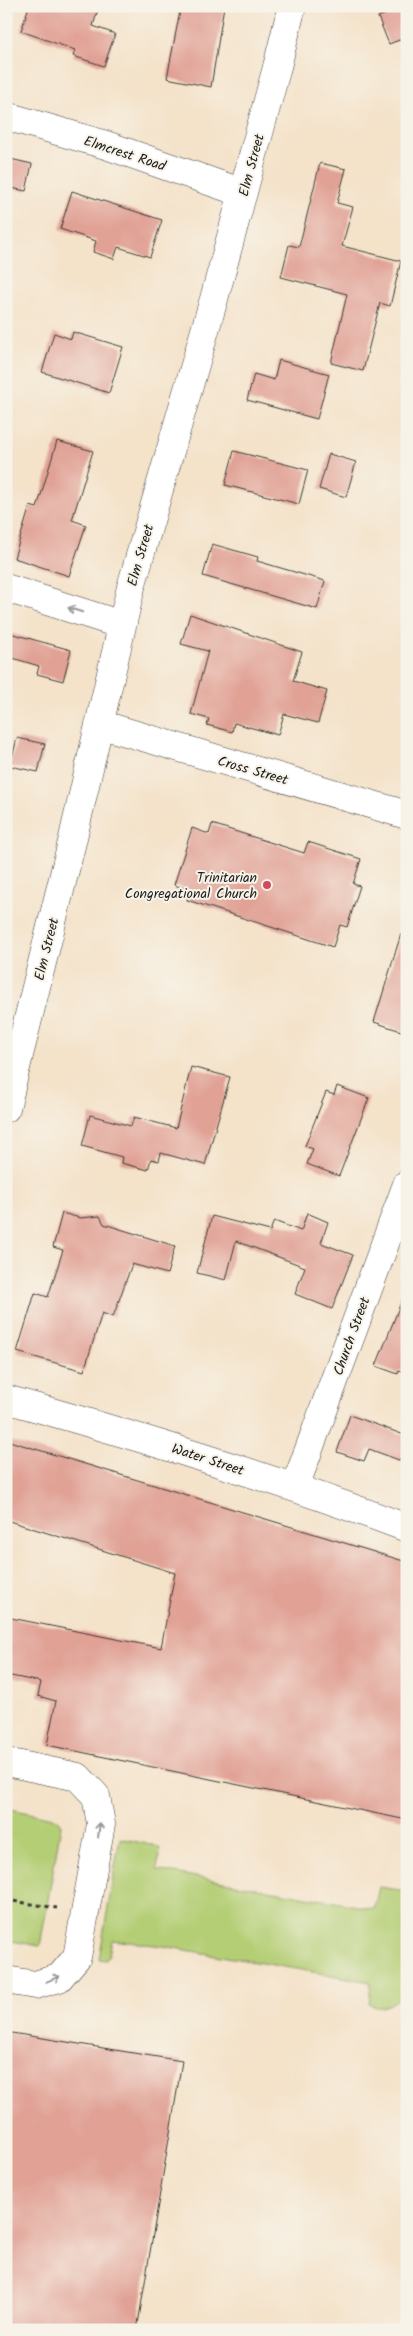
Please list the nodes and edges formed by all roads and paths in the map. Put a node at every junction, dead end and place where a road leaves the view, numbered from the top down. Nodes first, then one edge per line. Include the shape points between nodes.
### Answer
1 (292, 6) edge
2 (6, 116) edge
3 (243, 193) junction
4 (6, 588) edge
5 (122, 625) junction
6 (99, 724) junction
7 (407, 815) edge
8 (6, 1108) edge
9 (407, 1184) edge
10 (6, 1399) edge
11 (295, 1487) junction
12 (407, 1528) edge
13 (6, 1762) edge
14 (6, 1900) edge
15 (85, 1913) junction
16 (6, 1980) edge

1 - 3 street, Elm Street
2 - 3 street, Elmcrest Road via 106,145
3 - 5 street, Elm Street
5 -> 4 street
5 - 6 street, Elm Street
6 - 7 street, Cross Street
6 - 8 street, Elm Street
9 - 11 street, Church Street
10 - 11 street, Water Street via 143,1438
11 - 12 street, Water Street
15 -> 13 street via 101,1824 96,1796 78,1777
14 - 15 path
16 -> 15 street via 35,1985 59,1978 77,1957

